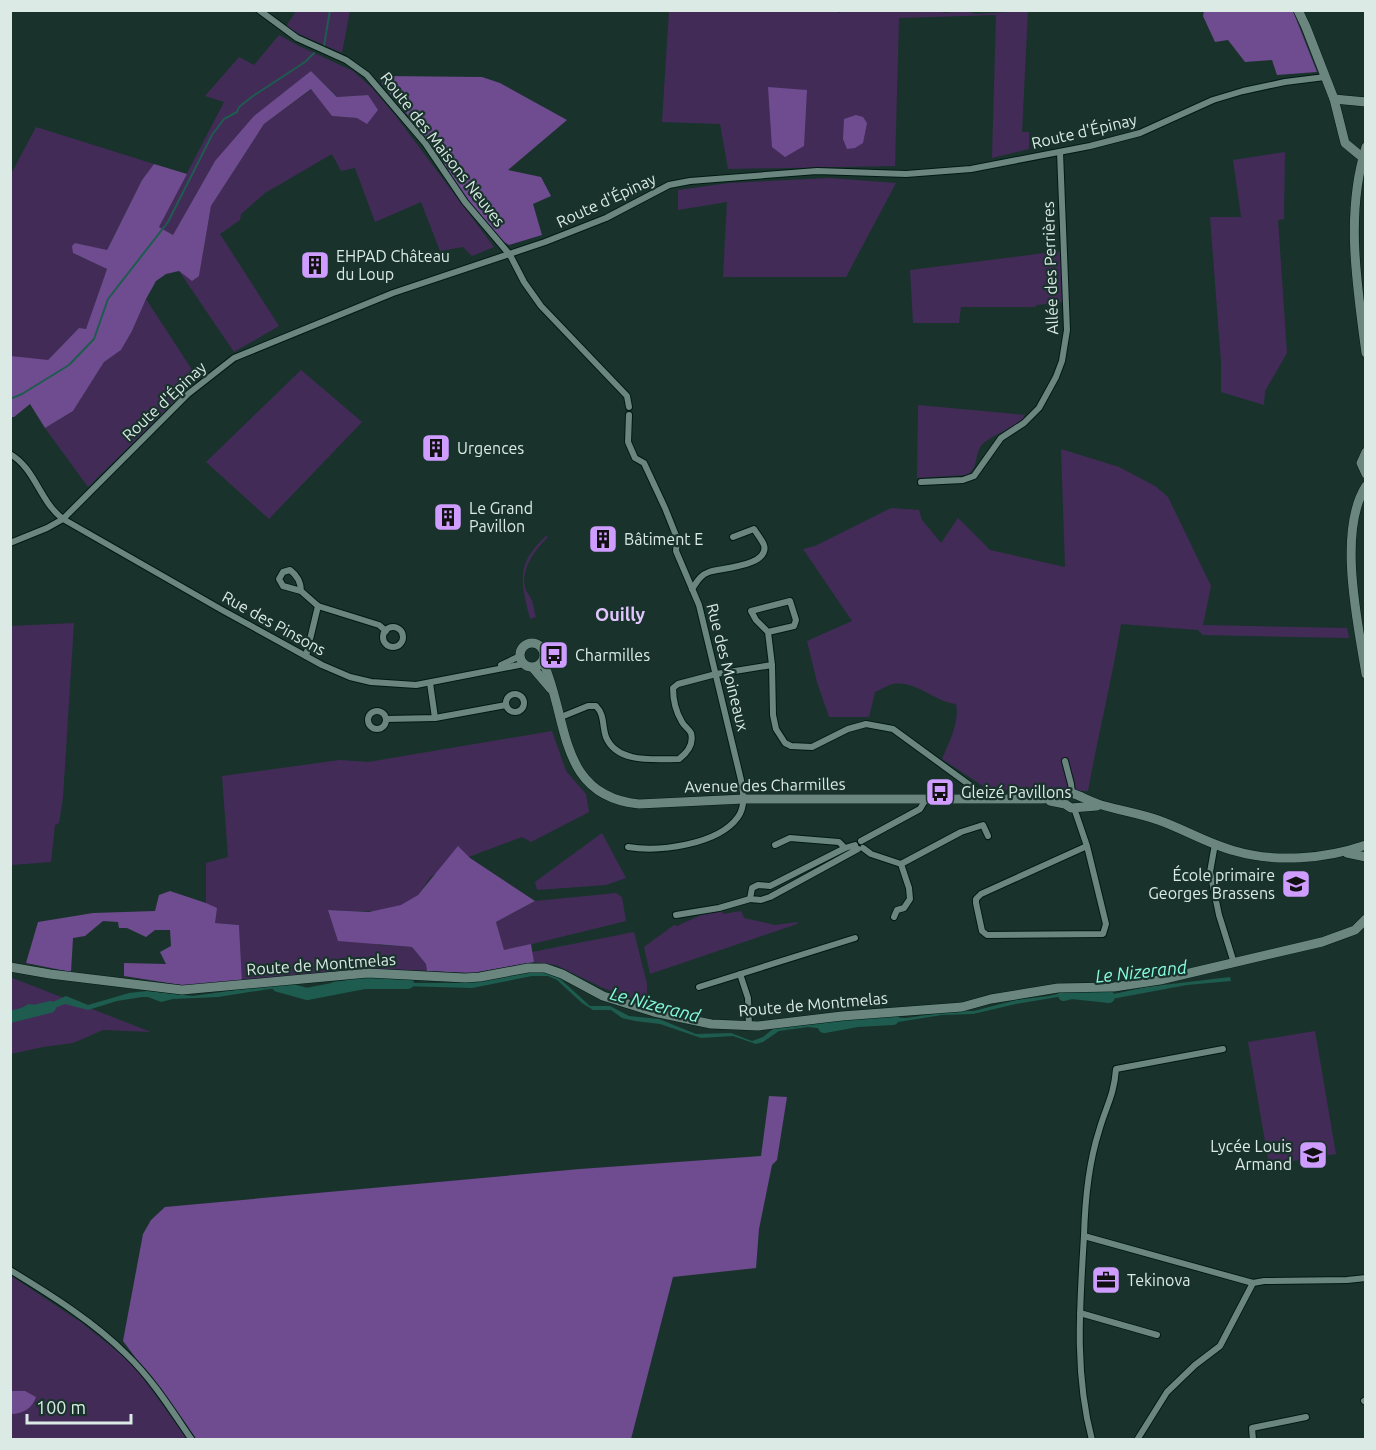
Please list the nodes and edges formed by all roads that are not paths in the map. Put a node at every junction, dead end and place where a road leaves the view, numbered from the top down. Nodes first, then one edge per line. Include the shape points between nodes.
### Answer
1 (259, 10) edge
2 (1298, 10) edge
3 (1325, 77) junction
4 (1334, 99) junction
5 (1365, 102) edge
6 (1365, 147) edge
7 (1060, 152) junction
8 (1362, 157) junction
9 (510, 255) junction
10 (1365, 353) edge
11 (629, 407) dead end
12 (629, 415) dead end
13 (1365, 452) edge
14 (10, 454) edge
15 (1365, 474) edge
16 (921, 482) dead end
17 (1365, 486) edge
18 (63, 519) junction
19 (733, 537) dead end
20 (10, 543) edge
21 (692, 589) junction
22 (301, 591) dead end
23 (318, 606) junction
24 (386, 631) dead end
25 (768, 632) junction
26 (306, 656) junction
27 (543, 662) junction
28 (525, 663) junction
29 (772, 664) junction
30 (716, 674) junction
31 (1365, 674) edge
32 (430, 683) junction
33 (556, 696) junction
34 (506, 705) dead end
35 (561, 717) junction
36 (435, 718) junction
37 (386, 719) dead end
38 (1065, 761) dead end
39 (977, 798) junction
40 (744, 799) junction
41 (926, 799) junction
42 (1072, 801) junction
43 (988, 836) dead end
44 (1215, 844) junction
45 (775, 845) dead end
46 (1365, 845) edge
47 (859, 846) junction
48 (1087, 846) junction
49 (628, 847) dead end
50 (844, 848) junction
51 (1339, 852) junction
52 (1365, 857) edge
53 (901, 864) junction
54 (750, 899) junction
55 (676, 915) dead end
56 (894, 917) dead end
57 (1365, 919) edge
58 (855, 938) dead end
59 (1234, 963) junction
60 (10, 966) edge
61 (740, 974) junction
62 (699, 987) dead end
63 (749, 1026) junction
64 (1223, 1049) dead end
65 (1084, 1236) junction
66 (10, 1270) edge
67 (1365, 1278) edge
68 (1253, 1283) junction
69 (1080, 1312) junction
70 (1157, 1335) dead end
71 (1306, 1417) dead end
72 (1142, 1433) junction
73 (192, 1440) edge
74 (1092, 1440) edge
75 (1137, 1440) edge
76 (1146, 1440) edge
77 (1253, 1440) edge

1 - 9 street, Route des Maisons Neuves via 297,38 346,60 368,75
2 - 3 street
3 - 4 street
3 - 7 street, Route d'Épinay via 1285,82 1213,100 1140,133
4 - 5 street
4 - 8 street via 1345,143
6 - 8 street
7 - 9 street, Route d'Épinay via 935,172 817,171 690,181 669,185 606,218
7 - 16 street, Allée des Perrières via 1067,330 1056,377 1039,408 1001,438 974,476
8 - 10 street via 1354,248
9 - 11 street via 541,306 627,396
9 - 18 street, Route d'Épinay via 393,293 234,358 188,394
12 - 21 street, Rue des Moineaux via 628,442 635,458 644,463 665,508 677,538 676,551
13 - 15 street
14 - 18 street via 25,467
17 - 31 street via 1356,503 1351,562
18 - 20 street, Route d'Épinay
18 - 26 street, Rue des Pinsons
19 - 21 street via 754,529 764,554 758,560 709,572
21 - 30 street, Rue des Moineaux
22 - 23 street
23 - 24 street via 379,625
23 - 26 street
25 - 25 street via 752,611 790,600 794,626
25 - 29 street
26 - 32 street, Rue des Pinsons via 371,682
27 - 28 street
27 - 28 street, Avenue des Charmilles via 543,649 534,643 525,645
27 - 33 street, Avenue des Charmilles
28 - 32 street, Rue des Pinsons
28 - 33 street, Avenue des Charmilles
29 - 30 street
29 - 39 street via 772,715 785,743 812,747 866,724 893,729 971,786
30 - 35 street via 673,688 680,719 690,731 691,741 687,753 679,759 626,756 615,750 596,706
30 - 40 street, Rue des Moineaux
32 - 36 street
33 - 35 street, Avenue des Charmilles
34 - 36 street
35 - 40 street, Avenue des Charmilles via 567,747 576,766 606,796 622,803 639,804
36 - 37 street
38 - 42 street
39 - 41 street, Avenue des Charmilles
39 - 42 street, Avenue des Charmilles
40 - 41 street, Avenue des Charmilles
40 - 49 street via 739,816 720,832 667,847
41 - 47 street via 920,809
42 - 44 street, Avenue des Charmilles via 1161,821
42 - 48 street
43 - 53 street via 982,822
44 - 51 street, Avenue des Charmilles via 1278,858
44 - 59 street via 1210,872
45 - 50 street via 790,838 839,842
46 - 51 street, Avenue des Charmilles
47 - 50 street
47 - 53 street
47 - 54 street via 770,897
48 - 48 street via 1106,924 1103,934 987,935 982,931 976,903 981,894
50 - 54 street via 770,886 752,888
51 - 52 street, Avenue des Charmilles
53 - 56 street via 910,899
54 - 55 street
57 - 59 street, Route de Montmelas via 1344,935
58 - 61 street
59 - 63 street, Route de Montmelas via 1144,983 1058,988 962,1007
60 - 63 street, Route de Montmelas via 50,975 193,990 368,973 465,978 545,968 603,996 654,1012 694,1021
61 - 62 street
61 - 63 street via 748,998
64 - 65 street via 1116,1069 1115,1089 1090,1162
65 - 68 street
65 - 69 street
66 - 73 street via 126,1353
67 - 68 street
68 - 72 street via 1220,1346 1167,1392
69 - 70 street
69 - 74 street via 1080,1377
71 - 77 street via 1252,1428
72 - 75 street
72 - 76 street

